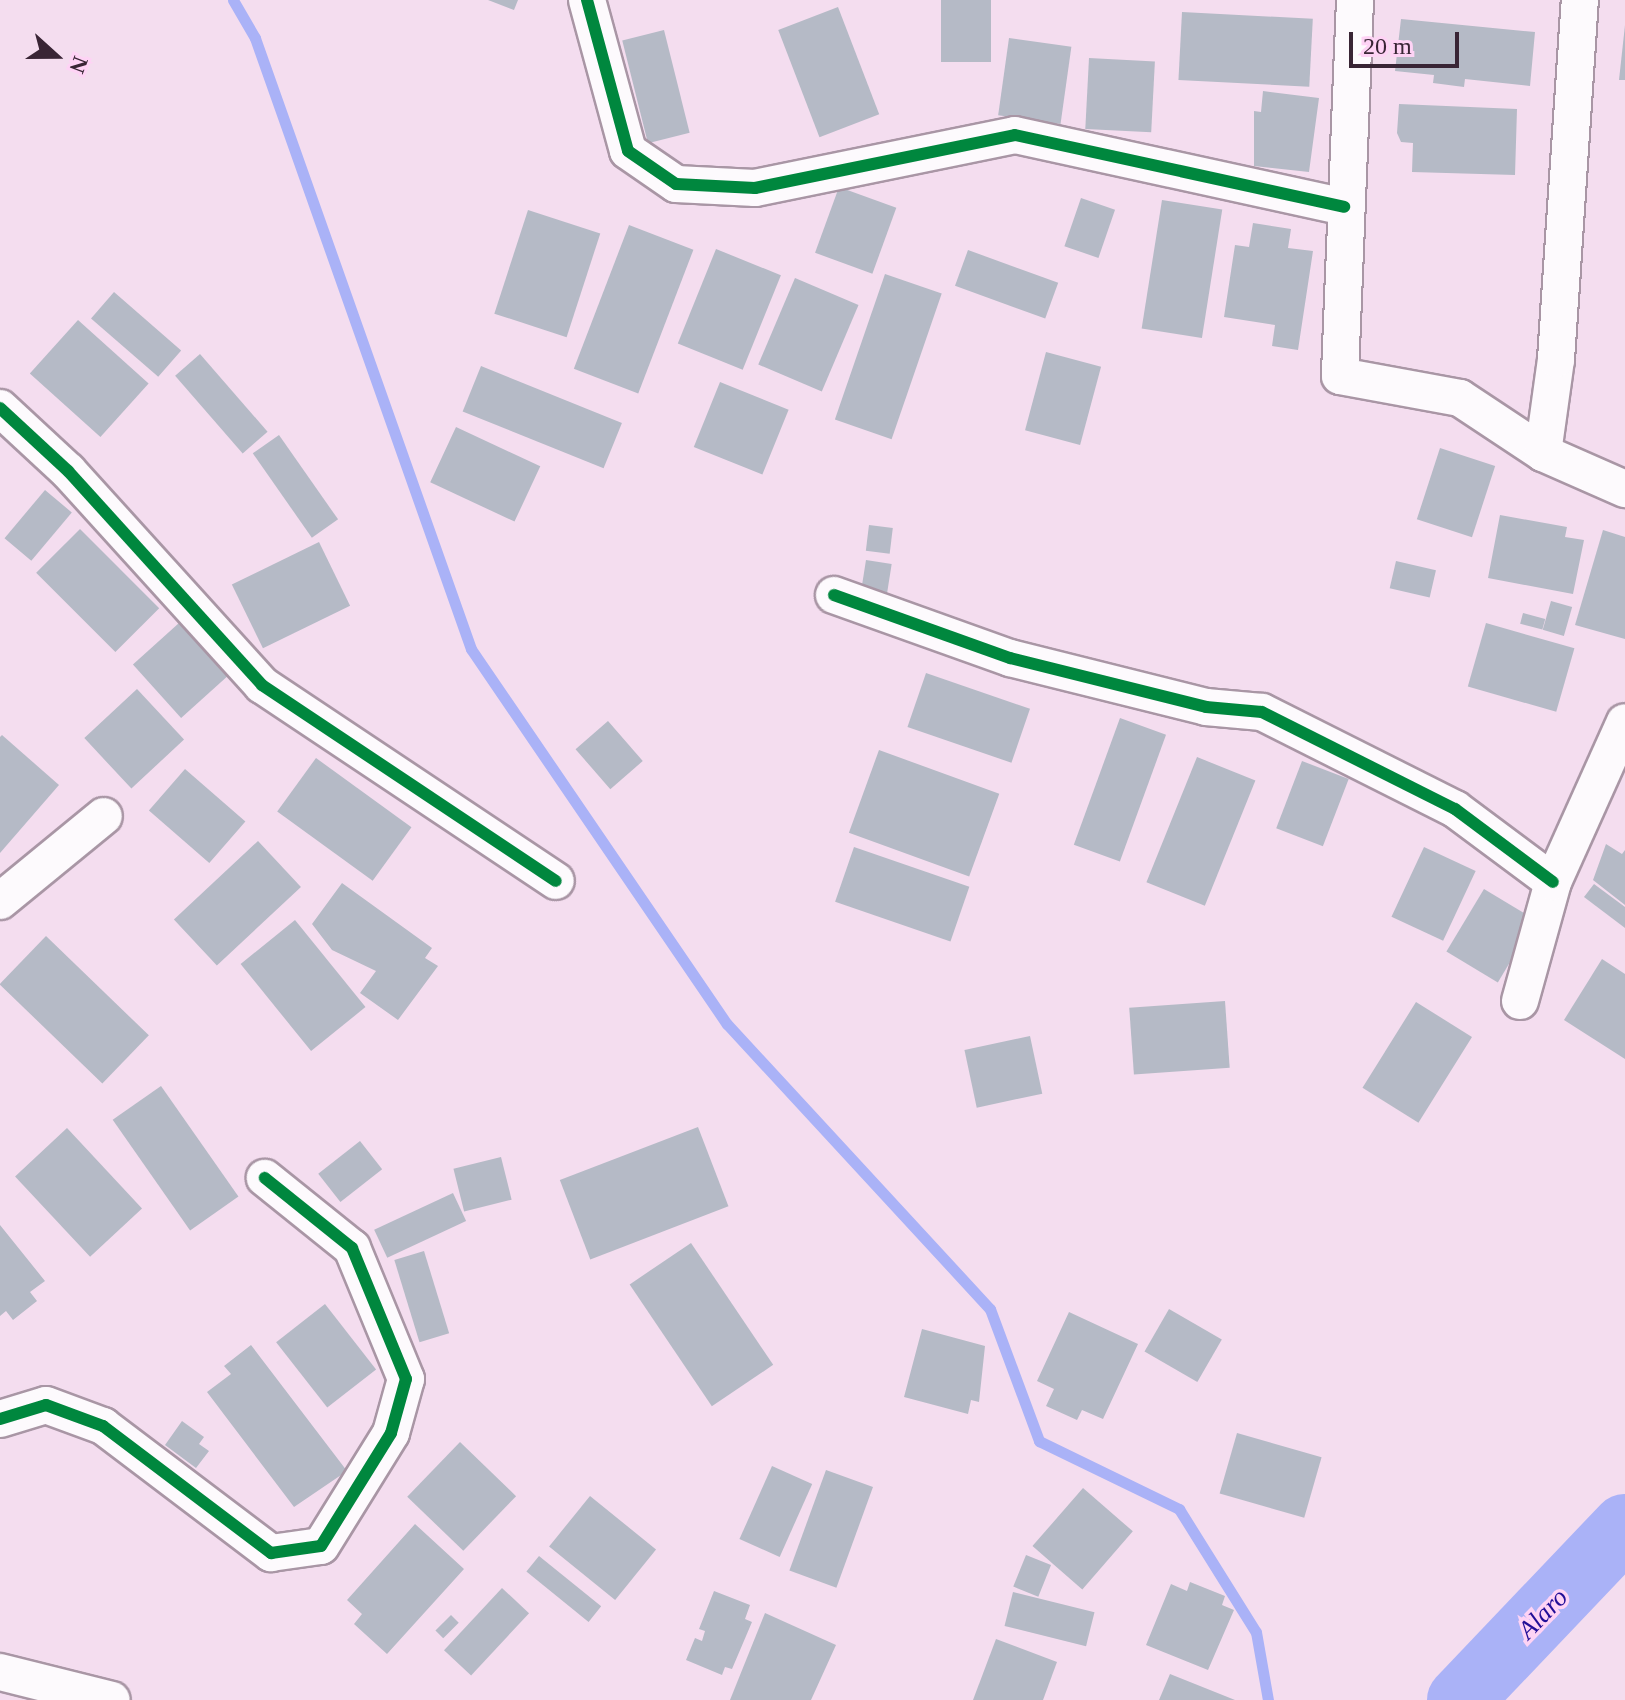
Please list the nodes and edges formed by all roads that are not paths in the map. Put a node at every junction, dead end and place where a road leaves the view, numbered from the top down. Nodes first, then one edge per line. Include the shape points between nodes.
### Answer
1 (587, 0) edge
2 (1355, 0) edge
3 (1580, 0) edge
4 (1344, 207) junction
5 (0, 408) edge
6 (1543, 453) junction
7 (1625, 489) edge
8 (834, 595) dead end
9 (1625, 722) edge
10 (104, 816) dead end
11 (556, 881) dead end
12 (1553, 882) junction
13 (0, 901) edge
14 (1520, 1001) dead end
15 (265, 1178) dead end
16 (0, 1419) edge
17 (0, 1672) edge
18 (112, 1700) edge

1 - 4 street via 628,151 676,184 755,188 1015,135
2 - 4 street
3 - 6 street via 1556,359
4 - 6 street via 1340,376 1460,398
5 - 11 street via 68,471 262,685
6 - 7 street
8 - 12 street via 1010,658 1206,707 1262,712 1455,809
9 - 12 street
10 - 13 street
12 - 14 street
15 - 16 street via 352,1248 406,1379 391,1433 321,1546 271,1553 103,1426 46,1405
17 - 18 street

